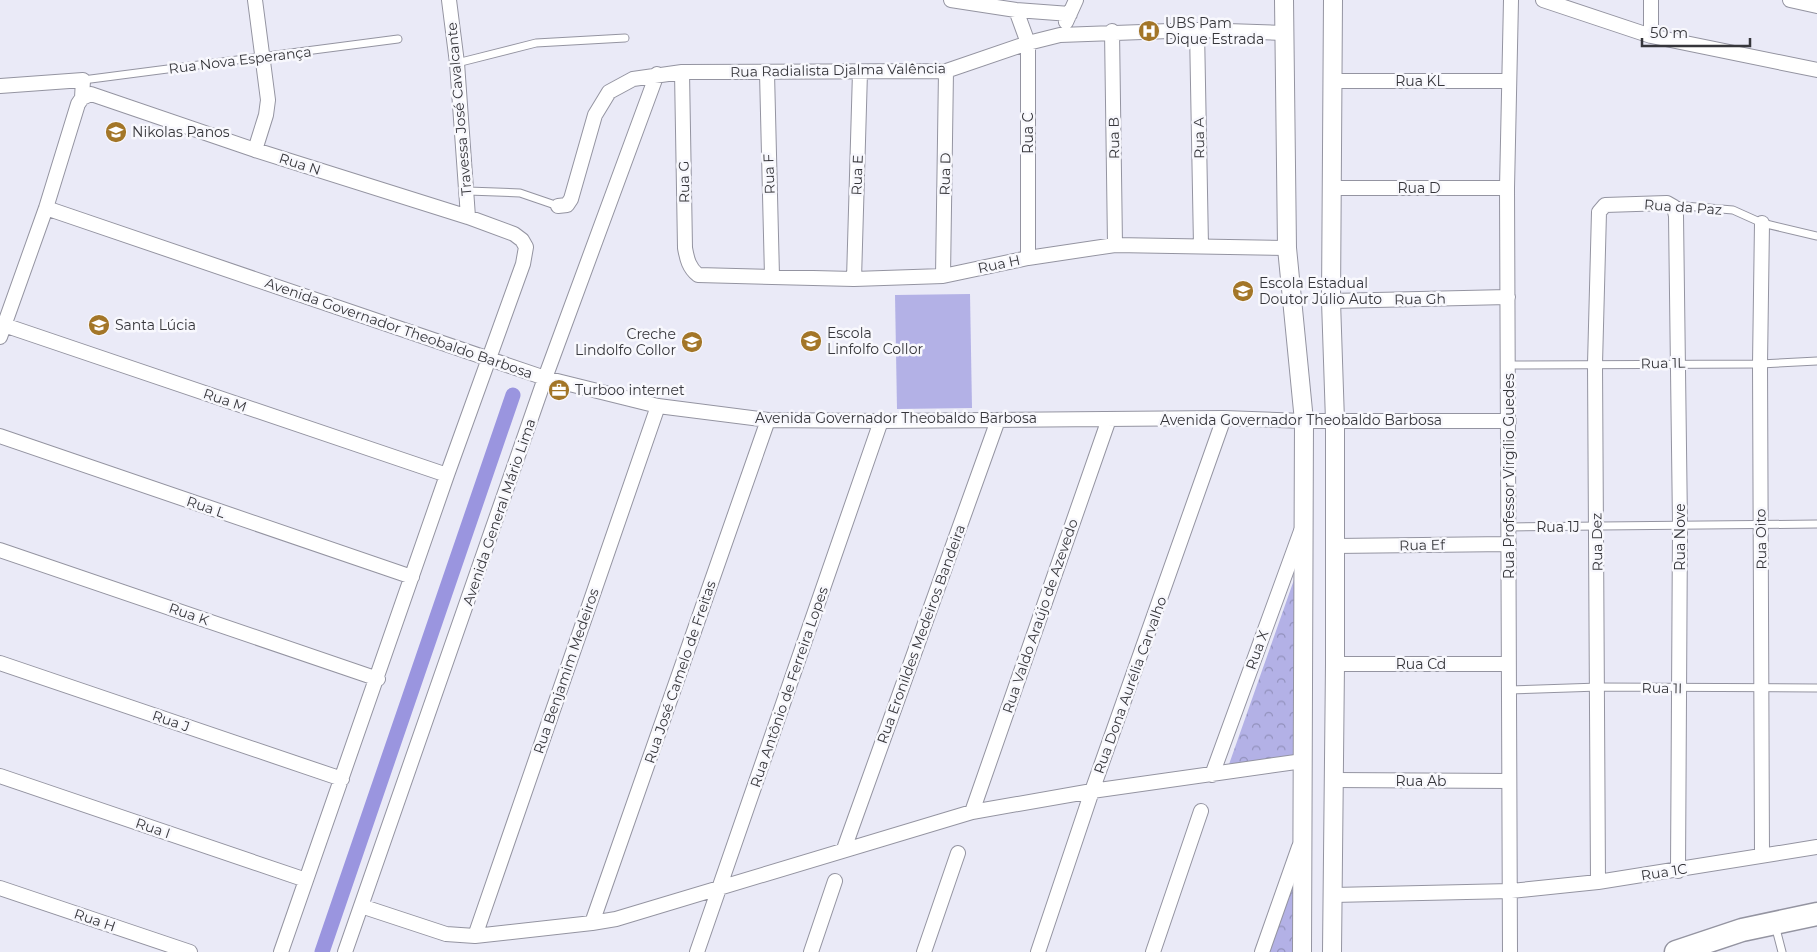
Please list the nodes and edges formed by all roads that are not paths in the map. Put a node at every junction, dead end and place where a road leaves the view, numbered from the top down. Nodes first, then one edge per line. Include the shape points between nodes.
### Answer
1 (255, 0) edge
2 (448, 0) edge
3 (951, 0) edge
4 (1076, 0) edge
5 (1284, 0) edge
6 (1333, 0) edge
7 (1511, 0) edge
8 (1543, 0) edge
9 (1651, 0) edge
10 (1790, 0) edge
11 (1817, 6) edge
12 (1016, 10) junction
13 (1070, 14) junction
14 (1197, 30) junction
15 (1112, 31) junction
16 (1284, 33) junction
17 (1060, 35) junction
18 (1651, 36) junction
19 (625, 38) dead end
20 (398, 40) dead end
21 (1028, 42) junction
22 (263, 56) junction
23 (457, 63) junction
24 (1817, 70) edge
25 (946, 71) junction
26 (682, 72) junction
27 (860, 72) junction
28 (767, 73) junction
29 (657, 74) junction
30 (83, 80) junction
31 (1332, 81) junction
32 (1508, 81) junction
33 (0, 86) edge
34 (82, 98) junction
35 (255, 150) junction
36 (1332, 188) junction
37 (1507, 188) junction
38 (468, 191) junction
39 (1671, 204) junction
40 (1605, 205) joint
41 (558, 206) joint
42 (46, 208) junction
43 (468, 217) junction
44 (1762, 224) junction
45 (1817, 236) edge
46 (1115, 244) junction
47 (1201, 246) junction
48 (1287, 248) junction
49 (1028, 258) junction
50 (772, 276) junction
51 (944, 276) junction
52 (710, 277) joint
53 (854, 279) junction
54 (1508, 297) junction
55 (1331, 301) junction
56 (2, 331) edge
57 (490, 359) junction
58 (1817, 361) edge
59 (1678, 363) junction
60 (1595, 364) junction
61 (1760, 364) junction
62 (1509, 365) junction
63 (542, 377) junction
64 (658, 406) junction
65 (1224, 418) junction
66 (1109, 419) junction
67 (768, 420) junction
68 (998, 420) junction
69 (881, 421) junction
70 (1304, 421) junction
71 (1335, 421) junction
72 (1509, 421) junction
73 (0, 436) edge
74 (447, 476) junction
75 (1817, 524) edge
76 (1303, 525) junction
77 (1680, 525) junction
78 (1760, 526) junction
79 (1509, 527) junction
80 (1597, 527) junction
81 (1509, 544) junction
82 (1335, 546) junction
83 (0, 550) edge
84 (412, 577) junction
85 (0, 664) edge
86 (1335, 664) junction
87 (1508, 664) junction
88 (378, 679) junction
89 (1599, 687) junction
90 (1680, 688) junction
91 (1817, 688) edge
92 (1762, 689) junction
93 (1508, 690) junction
94 (1303, 761) junction
95 (1212, 775) junction
96 (0, 776) edge
97 (342, 779) junction
98 (1334, 780) junction
99 (1509, 781) junction
100 (1092, 791) junction
101 (1201, 811) dead end
102 (972, 812) junction
103 (1303, 836) junction
104 (1817, 847) edge
105 (844, 848) junction
106 (958, 853) dead end
107 (1762, 855) junction
108 (1678, 871) junction
109 (306, 880) junction
110 (836, 881) dead end
111 (1598, 882) junction
112 (0, 888) edge
113 (719, 888) junction
114 (1511, 891) junction
115 (1333, 895) junction
116 (362, 906) junction
117 (1817, 914) edge
118 (1775, 922) junction
119 (592, 923) junction
120 (475, 936) junction
121 (190, 952) edge
122 (282, 952) edge
123 (345, 952) edge
124 (697, 952) edge
125 (811, 952) edge
126 (924, 952) edge
127 (1038, 952) edge
128 (1153, 952) edge
129 (1262, 952) edge
130 (1302, 952) edge
131 (1332, 952) edge
132 (1510, 952) edge
133 (1676, 952) edge
134 (1782, 952) edge

1 - 22 street
2 - 23 street, Travessa José Cavalcante
3 - 12 street
4 - 13 street
5 - 16 street
6 - 31 street
7 - 32 street, Rua Professor Virgílio Guedes
8 - 18 street
9 - 18 street
10 - 11 street
12 - 13 street
12 - 21 street, Rua C
13 - 17 street
14 - 15 street, Rua Radialista Djalma Valência
14 - 16 street, Rua Radialista Djalma Valência
14 - 47 street, Rua A
15 - 17 street, Rua Radialista Djalma Valência
15 - 46 street, Rua B
16 - 48 street
17 - 21 street, Rua Radialista Djalma Valência
18 - 24 street
19 - 23 lane via 536,43
20 - 22 lane, Rua Nova Esperança
21 - 25 street, Rua Radialista Djalma Valência
21 - 49 street, Rua C
22 - 30 lane, Rua Nova Esperança
22 - 35 street via 268,100
23 - 38 street, Travessa José Cavalcante
25 - 27 street, Rua Radialista Djalma Valência
25 - 51 street, Rua D
26 - 28 street, Rua Radialista Djalma Valência
26 - 29 street, Rua Radialista Djalma Valência
26 - 52 street, Rua G via 685,248 692,270
27 - 28 street, Rua Radialista Djalma Valência
27 - 53 street, Rua E
28 - 50 street, Rua F
29 - 41 street, Rua Radialista Djalma Valência via 633,79 609,92 595,115 571,199 567,206
29 - 63 street, Avenida General Mário Lima
30 - 33 street, Rua Nova Esperança
30 - 34 street
31 - 32 street, Rua KL
31 - 36 street
32 - 37 street, Rua Professor Virgílio Guedes
34 - 35 street, Rua N via 97,95
34 - 42 street
35 - 43 street, Rua N
36 - 37 street, Rua D
36 - 55 street
37 - 54 street, Rua Professor Virgílio Guedes
38 - 41 lane via 520,193
38 - 43 street, Travessa José Cavalcante
39 - 40 street, Rua da Paz
39 - 44 lane, Rua da Paz via 1733,210
39 - 59 street, Rua Nove via 1676,216
40 - 60 street, Rua Dez via 1599,212
42 - 56 street
42 - 57 street, Avenida Governador Theobaldo Barbosa
43 - 57 street, Rua N via 522,240 526,255
44 - 45 lane, Rua da Paz
44 - 61 street, Rua Oito
46 - 47 street, Rua H
46 - 49 street, Rua H
47 - 48 street, Rua H
48 - 70 street
49 - 51 street, Rua H
50 - 52 street, Rua H
50 - 53 street, Rua H
51 - 53 street, Rua H
54 - 55 street, Rua Gh
54 - 62 street, Rua Professor Virgílio Guedes
55 - 71 street
56 - 74 street, Rua M
57 - 63 street, Avenida Governador Theobaldo Barbosa
57 - 74 street
58 - 61 lane, Rua 1L
59 - 60 lane, Rua 1L
59 - 61 lane, Rua 1L
59 - 77 street, Rua Nove
60 - 62 lane, Rua 1L
60 - 80 street, Rua Dez
61 - 78 street, Rua Oito
62 - 72 street, Rua Professor Virgílio Guedes
63 - 64 street, Avenida Governador Theobaldo Barbosa
63 - 116 street, Avenida General Mário Lima
64 - 67 street, Avenida Governador Theobaldo Barbosa
64 - 120 street, Rua Benjamim Medeiros
65 - 66 street, Avenida Governador Theobaldo Barbosa
65 - 70 street, Avenida Governador Theobaldo Barbosa
65 - 100 street, Rua Dona Aurélia Carvalho
66 - 68 street, Avenida Governador Theobaldo Barbosa
66 - 102 street, Rua Valdo Araújo de Azevedo
67 - 69 street, Avenida Governador Theobaldo Barbosa
67 - 119 street, Rua José Camelo de Freitas
68 - 69 street, Avenida Governador Theobaldo Barbosa
68 - 105 street, Rua Eronildes Medeiros Bandeira
69 - 113 street, Rua Antônio de Ferreira Lopes
70 - 71 street, Avenida Governador Theobaldo Barbosa
70 - 76 street
71 - 72 street, Avenida Governador Theobaldo Barbosa
71 - 82 street
72 - 79 street, Rua Professor Virgílio Guedes
73 - 84 street, Rua L
74 - 84 street
75 - 78 lane, Rua 1J
76 - 94 street
76 - 95 street, Rua X
77 - 78 lane, Rua 1J
77 - 80 lane, Rua 1J
77 - 90 street, Rua Nove
78 - 92 street, Rua Oito
79 - 80 lane, Rua 1J
79 - 81 street, Rua Professor Virgílio Guedes
80 - 89 street, Rua Dez
81 - 82 street, Rua Ef
81 - 87 street, Rua Professor Virgílio Guedes
82 - 86 street
83 - 88 street, Rua K
84 - 88 street
85 - 97 street, Rua J
86 - 87 street, Rua Cd
86 - 98 street
87 - 93 street, Rua Professor Virgílio Guedes
88 - 97 street
89 - 90 lane, Rua 1I
89 - 93 lane, Rua 1I
89 - 111 street, Rua Dez
90 - 92 lane, Rua 1I
90 - 108 street, Rua Nove
91 - 92 lane, Rua 1I
92 - 107 street, Rua Oito
93 - 99 street, Rua Professor Virgílio Guedes
94 - 95 street
94 - 103 street
95 - 100 street
96 - 109 street, Rua I
97 - 109 street
98 - 99 street, Rua Ab
98 - 115 street
99 - 114 street, Rua Professor Virgílio Guedes
100 - 102 street
100 - 127 street, Rua Dona Aurélia Carvalho
101 - 128 street
102 - 105 street
103 - 129 street
103 - 130 street
104 - 107 street, Rua 1C
105 - 113 street
106 - 126 street
107 - 108 street, Rua 1C
108 - 111 street, Rua 1C
109 - 122 street
110 - 125 street
111 - 114 street, Rua 1C
112 - 121 street, Rua H
113 - 119 street via 616,919
113 - 124 street, Rua Antônio de Ferreira Lopes
114 - 115 street, Rua 1C
114 - 132 street, Rua Professor Virgílio Guedes
115 - 131 street
116 - 120 street via 446,934
116 - 123 street, Avenida General Mário Lima
117 - 118 main road
118 - 133 main road
118 - 134 lane
119 - 120 street

